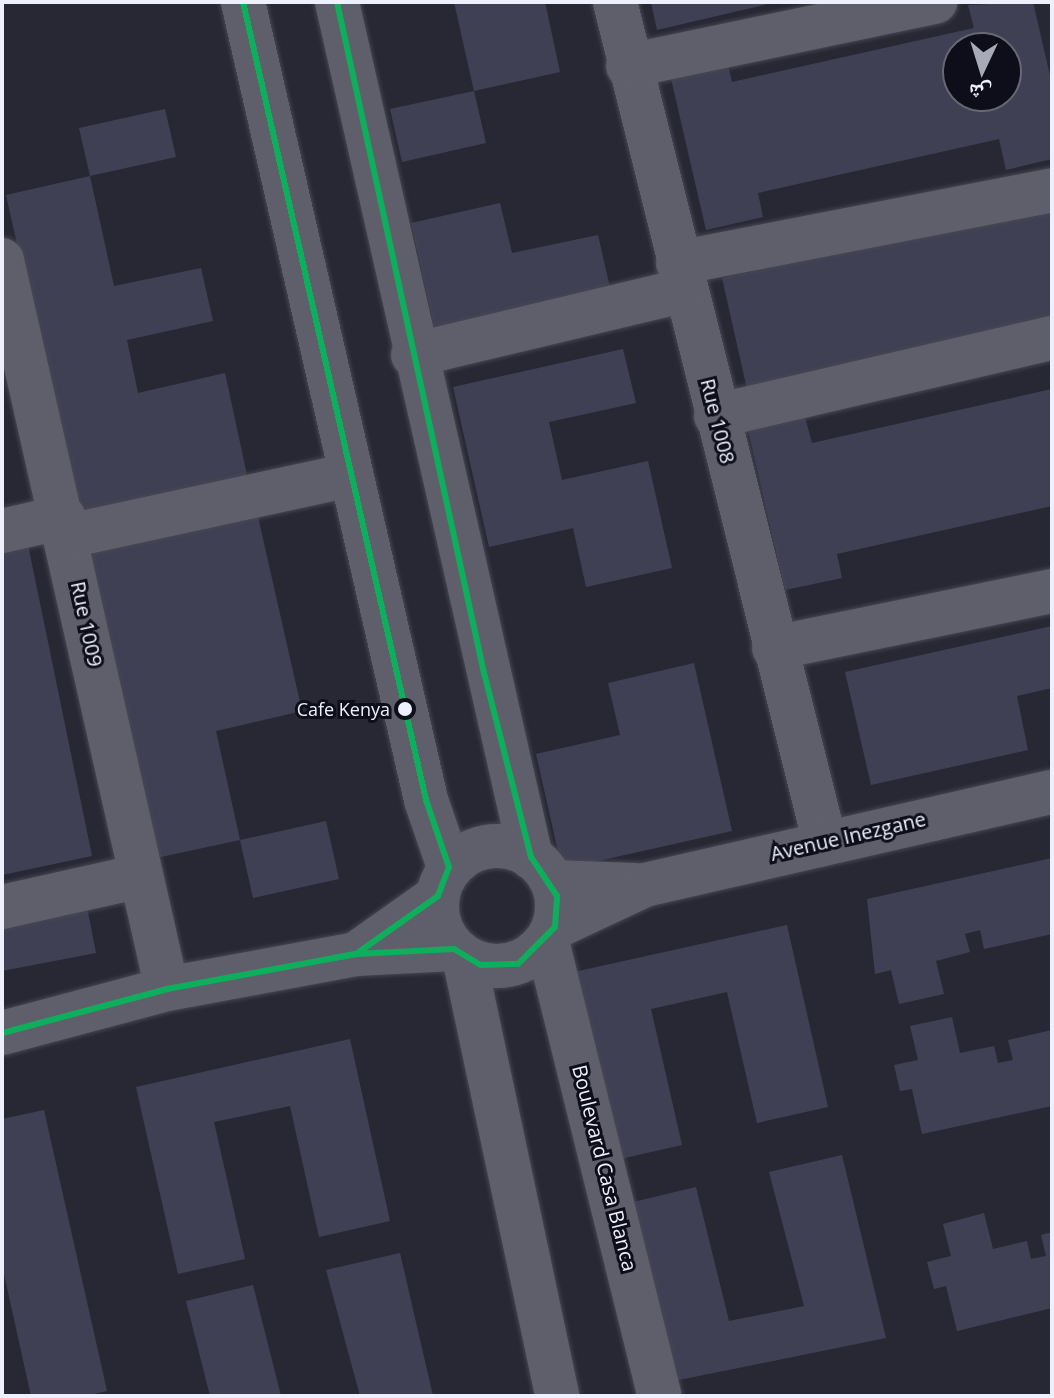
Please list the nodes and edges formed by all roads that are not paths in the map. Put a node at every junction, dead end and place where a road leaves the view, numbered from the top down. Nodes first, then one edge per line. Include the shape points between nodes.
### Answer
1 (243, 2) edge
2 (337, 2) edge
3 (615, 2) edge
4 (935, 2) edge
5 (628, 66) junction
6 (1052, 190) edge
7 (2, 260) edge
8 (682, 277) junction
9 (1052, 338) edge
10 (413, 355) junction
11 (716, 416) junction
12 (349, 475) junction
13 (65, 527) junction
14 (2, 531) edge
15 (1052, 591) edge
16 (774, 648) junction
17 (1052, 792) edge
18 (824, 839) junction
19 (542, 869) junction
20 (141, 876) junction
21 (443, 882) junction
22 (645, 885) junction
23 (2, 907) edge
24 (551, 934) junction
25 (459, 953) junction
26 (356, 954) junction
27 (167, 989) junction
28 (2, 1033) edge
29 (557, 1396) edge
30 (660, 1396) edge

1 - 12 street
2 - 10 street
3 - 5 street, Rue 1008
4 - 5 street
5 - 8 street, Rue 1008
6 - 8 street
7 - 13 street, Rue 1009
8 - 10 street
8 - 11 street, Rue 1008
9 - 11 street
10 - 19 street
11 - 16 street, Rue 1008
12 - 13 street
12 - 21 street
13 - 14 street
13 - 20 street, Rue 1009
15 - 16 street
16 - 18 street, Rue 1008
17 - 18 street, Avenue Inezgane
18 - 22 street, Avenue Inezgane
19 - 21 street via 488,846
19 - 22 street
19 - 24 street
20 - 23 street
20 - 27 street, Rue 1009
21 - 25 street via 439,925
21 - 26 street
22 - 24 street
24 - 25 street via 518,964 481,965
24 - 30 street, Boulevard Casa Blanca
25 - 26 street
25 - 29 street
26 - 27 street
27 - 28 street

